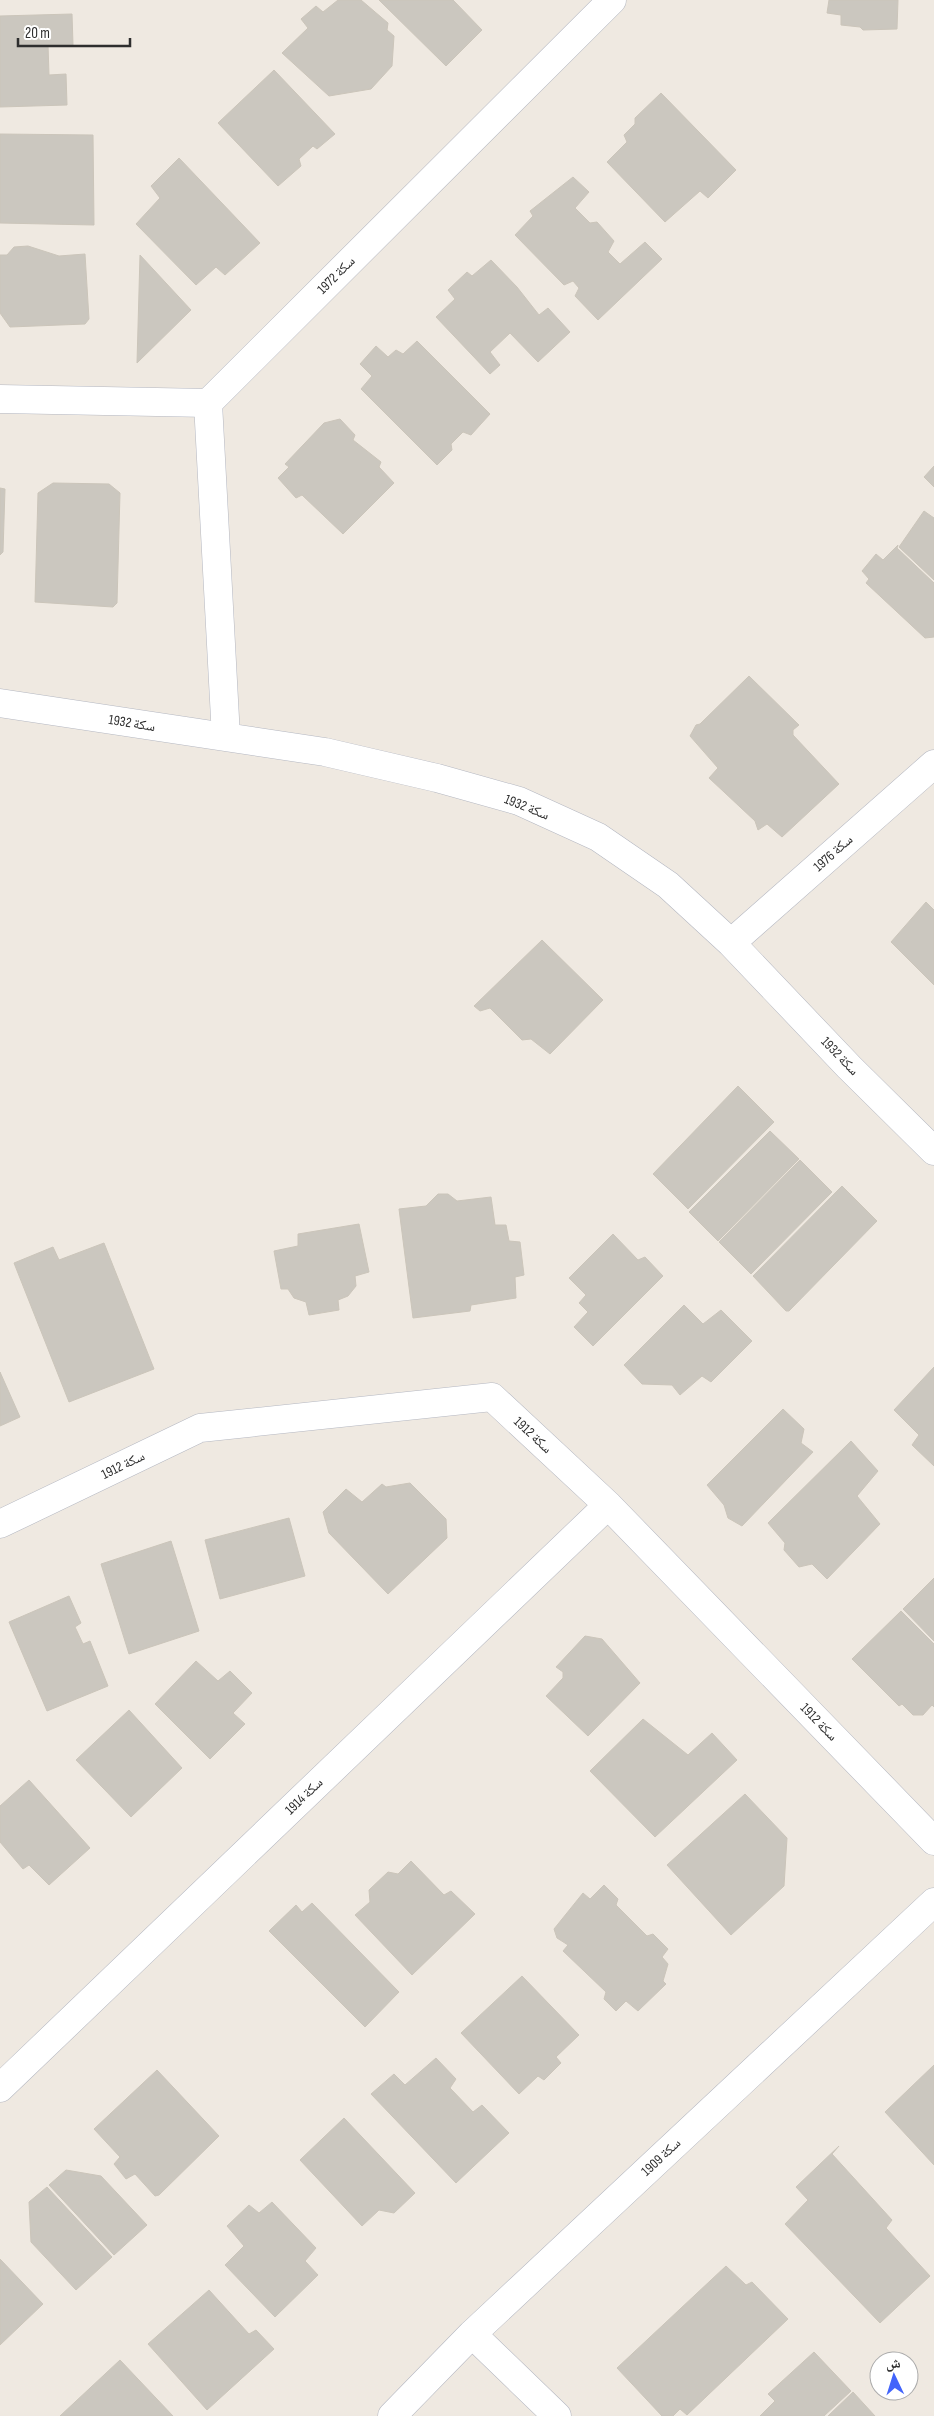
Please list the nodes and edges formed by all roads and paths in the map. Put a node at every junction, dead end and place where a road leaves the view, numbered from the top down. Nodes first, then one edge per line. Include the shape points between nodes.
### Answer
1 (612, 0) edge
2 (0, 399) edge
3 (208, 403) junction
4 (0, 704) edge
5 (226, 737) junction
6 (934, 764) edge
7 (731, 943) junction
8 (934, 1151) edge
9 (608, 1505) junction
10 (0, 1524) edge
11 (934, 1841) edge
12 (934, 1902) edge
13 (0, 2088) edge
14 (472, 2334) junction
15 (392, 2416) edge
16 (557, 2416) edge

1 - 3 street, سكة 1972
2 - 3 street
3 - 5 street
4 - 5 street, سكة 1932
5 - 7 street, سكة 1932 via 326,752 437,778 519,802 598,837 668,885
6 - 7 street, سكة 1976
7 - 8 street, سكة 1932
9 - 10 street, سكة 1912 via 492,1397 200,1428
9 - 11 street, سكة 1912
9 - 13 street, سكة 1914
12 - 14 street, سكة 1909
14 - 15 street, سكة 1909
14 - 16 street

